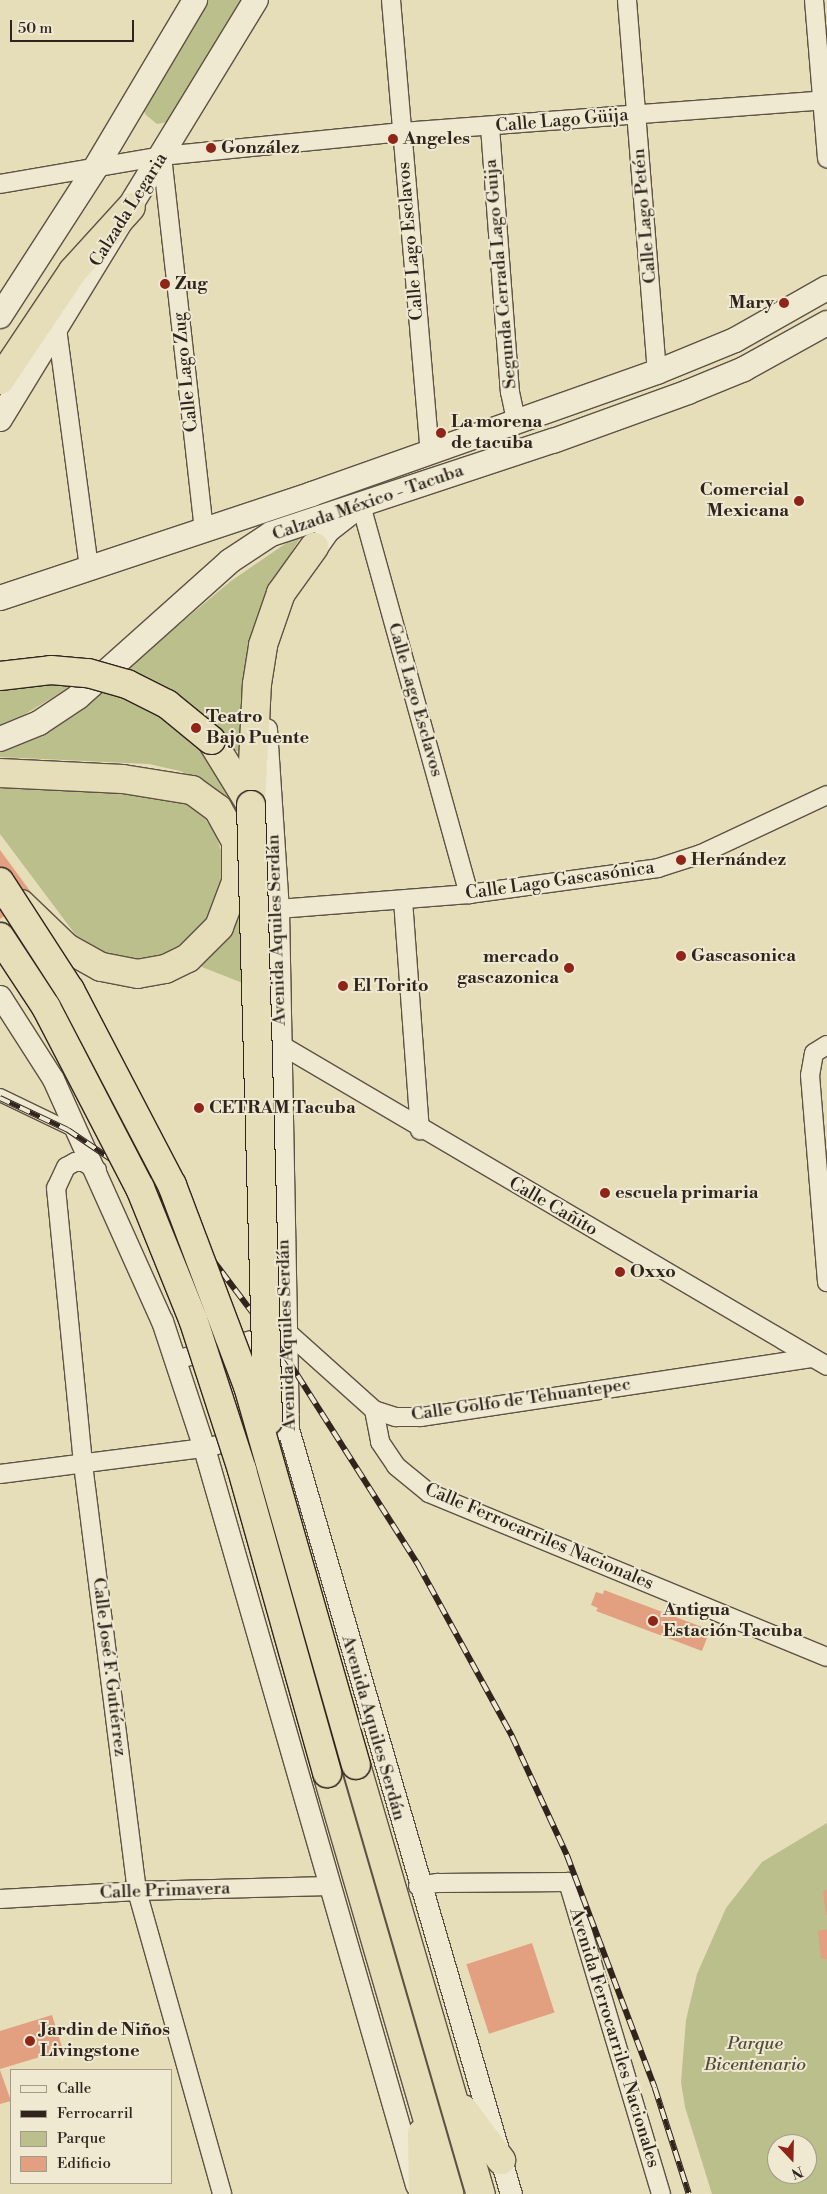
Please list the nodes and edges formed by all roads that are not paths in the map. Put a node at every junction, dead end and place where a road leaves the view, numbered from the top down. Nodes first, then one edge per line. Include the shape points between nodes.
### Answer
1 (195, 0) edge
2 (256, 0) edge
3 (391, 0) edge
4 (627, 0) edge
5 (814, 0) edge
6 (825, 100) edge
7 (637, 115) junction
8 (490, 127) junction
9 (401, 132) junction
10 (162, 156) junction
11 (827, 158) edge
12 (96, 167) junction
13 (0, 184) edge
14 (131, 207) junction
15 (827, 288) edge
16 (0, 316) edge
17 (827, 323) edge
18 (58, 328) junction
19 (657, 372) junction
20 (0, 380) edge
21 (0, 419) edge
22 (516, 421) junction
23 (430, 453) junction
24 (361, 505) junction
25 (204, 528) junction
26 (314, 547) junction
27 (89, 567) junction
28 (0, 598) edge
29 (0, 676) edge
30 (0, 739) edge
31 (0, 773) edge
32 (827, 795) edge
33 (251, 805) junction
34 (0, 881) edge
35 (469, 894) junction
36 (403, 900) junction
37 (278, 909) junction
38 (0, 937) edge
39 (0, 996) edge
40 (281, 1045) junction
41 (827, 1045) edge
42 (0, 1095) edge
43 (420, 1130) junction
44 (80, 1134) junction
45 (96, 1170) junction
46 (827, 1282) edge
47 (286, 1331) junction
48 (811, 1358) junction
49 (174, 1360) junction
50 (827, 1366) edge
51 (374, 1410) junction
52 (288, 1429) junction
53 (204, 1448) junction
54 (268, 1462) junction
55 (83, 1464) junction
56 (0, 1474) edge
57 (827, 1657) edge
58 (330, 1886) junction
59 (418, 1886) junction
60 (137, 1891) junction
61 (0, 1899) edge
62 (452, 2093) junction
63 (421, 2097) junction
64 (501, 2160) junction
65 (222, 2194) edge
66 (419, 2194) edge
67 (423, 2194) edge
68 (449, 2194) edge
69 (481, 2194) edge
70 (511, 2194) edge
71 (661, 2194) edge

1 - 12 main road
2 - 10 main road, Calzada Legaria
3 - 9 street, Calle Lago Esclavos
4 - 7 street, Calle Lago Petén
5 - 6 street
6 - 7 street, Calle Lago Güija
6 - 11 street
7 - 8 street, Calle Lago Güija
7 - 19 street, Calle Lago Petén
8 - 9 street, Calle Lago Güija
8 - 22 street, Segunda Cerrada Lago Guija via 510,392
9 - 10 street, Calle Lago Güija
9 - 23 street, Calle Lago Esclavos
10 - 12 street, Calle Lago Güija
10 - 14 main road, Calzada Legaria
10 - 25 street, Calle Lago Zug
12 - 13 street, Calle Lago Güija
12 - 16 main road
14 - 18 main road, Calzada Legaria
14 - 20 highway via 73,271
15 - 19 main road, Calzada México - Tacuba via 735,340
17 - 24 main road, Calzada México - Tacuba via 744,370 688,392 553,442
18 - 21 main road, Calzada Legaria
18 - 27 street
19 - 22 main road, Calzada México - Tacuba
22 - 23 main road, Calzada México - Tacuba
23 - 25 main road, Calzada México - Tacuba
24 - 26 street, Avenida Aquiles Serdán via 328,531
24 - 30 main road, Calzada México - Tacuba via 271,534 230,561 78,697 38,723
24 - 35 street, Calle Lago Esclavos
25 - 27 main road, Calzada México - Tacuba
26 - 33 highway via 282,593 264,645 257,684
26 - 37 street, Avenida Aquiles Serdán via 278,625 266,698
27 - 28 main road, Calzada México - Tacuba
29 - 33 highway, bridge via 51,670 88,673 127,684 167,704 211,740
31 - 34 highway, bridge via 96,778 192,790 210,801 226,819 236,841 237,875 227,913 209,939 188,958 165,969 138,974 112,971 68,948
32 - 35 street, Calle Lago Gascasónica via 702,854 658,868
33 - 54 highway, bridge
34 - 54 highway, Avenida Aquiles Serdán, bridge via 70,990 172,1185 221,1308 248,1386
35 - 36 street, Calle Lago Gascasónica
36 - 37 street, Calle Lago Gascasónica
36 - 43 street
37 - 40 street, Avenida Aquiles Serdán
38 - 63 highway, bridge via 46,1007 140,1188 193,1319 242,1470
39 - 44 street via 53,1079
40 - 43 street, Calle Cañito
40 - 47 street, Avenida Aquiles Serdán
41 - 46 street via 814,1054 810,1076
42 - 44 street
43 - 48 street, Calle Cañito
44 - 45 street
45 - 49 street via 162,1321
45 - 55 street, Calle José F. Gutiérrez via 75,1162 66,1167 56,1188
47 - 49 street
47 - 51 street, Calle Golfo de Tehuantepec
47 - 52 street, Avenida Aquiles Serdán
48 - 50 street, Calle Cañito
48 - 51 street, Calle Golfo de Tehuantepec via 421,1417 396,1417
49 - 53 street
51 - 57 street, Calle Ferrocarriles Nacionales via 380,1442 396,1466 429,1494
52 - 53 street
52 - 59 street, Avenida Aquiles Serdán
53 - 55 street
53 - 58 street
54 - 62 highway, Avenida Aquiles Serdán, bridge
55 - 56 street
55 - 60 street, Calle José F. Gutiérrez
58 - 60 street, Calle Primavera
58 - 66 street
59 - 64 street, Avenida Aquiles Serdán
59 - 71 street, Avenida Ferrocarriles Nacionales via 568,1882
60 - 61 street, Calle Primavera
60 - 65 street, Calle José F. Gutiérrez
62 - 64 highway
62 - 69 highway, Avenida Aquiles Serdán
63 - 67 highway
63 - 68 highway
64 - 70 street, Avenida Aquiles Serdán

